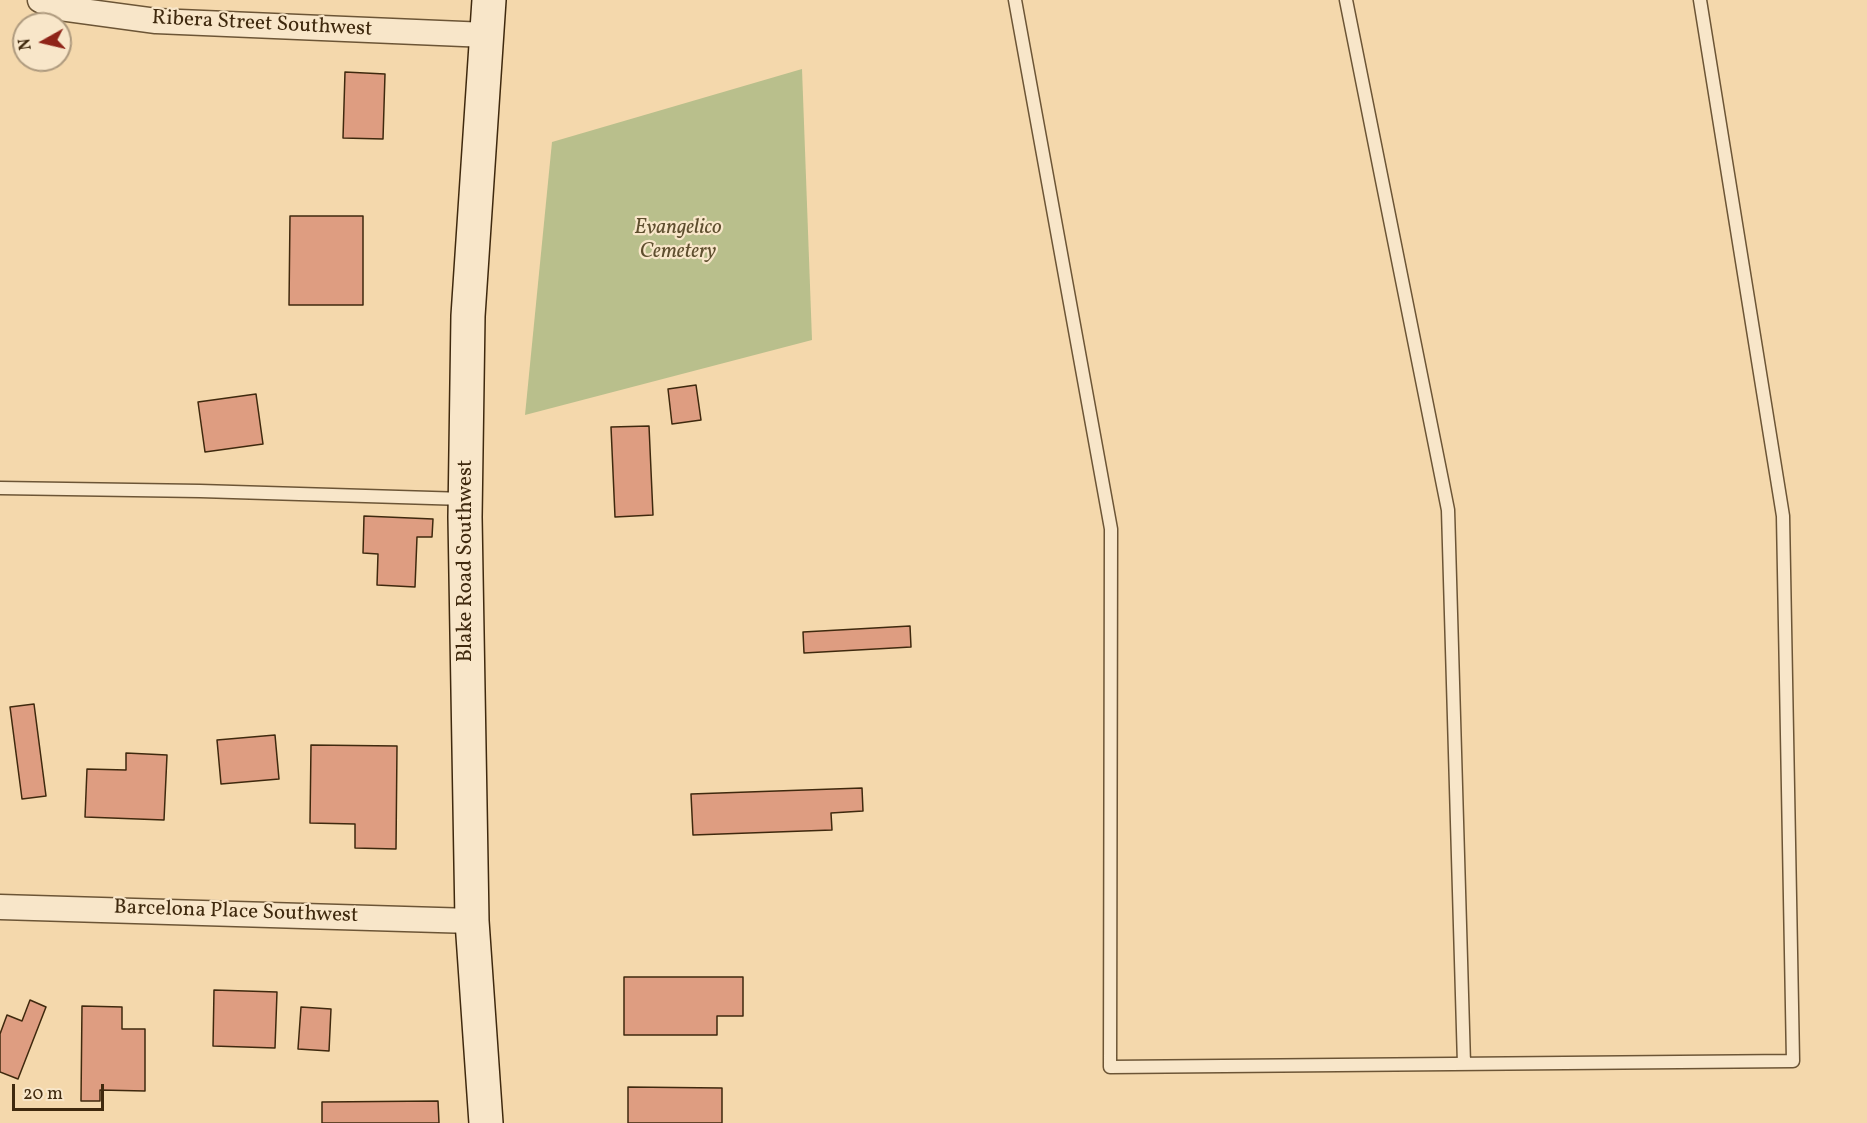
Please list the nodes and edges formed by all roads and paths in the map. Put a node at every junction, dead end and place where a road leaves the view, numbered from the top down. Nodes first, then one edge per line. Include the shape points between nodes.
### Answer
1 (40, 0) edge
2 (489, 0) edge
3 (1015, 0) edge
4 (1346, 0) edge
5 (1700, 0) edge
6 (487, 35) junction
7 (0, 488) edge
8 (466, 499) junction
9 (0, 907) edge
10 (472, 921) junction
11 (1464, 1064) junction
12 (486, 1123) edge

1 - 6 street, Ribera Street Southwest via 53,7 156,21
2 - 6 main road, Blake Road Southwest
3 - 11 lane via 1112,529 1110,1067
4 - 11 lane via 1448,510
5 - 11 lane via 1783,516 1792,1061
6 - 8 main road, Blake Road Southwest via 468,316
7 - 8 lane
8 - 10 main road, Blake Road Southwest
9 - 10 street, Barcelona Place Southwest
10 - 12 main road, Blake Road Southwest

